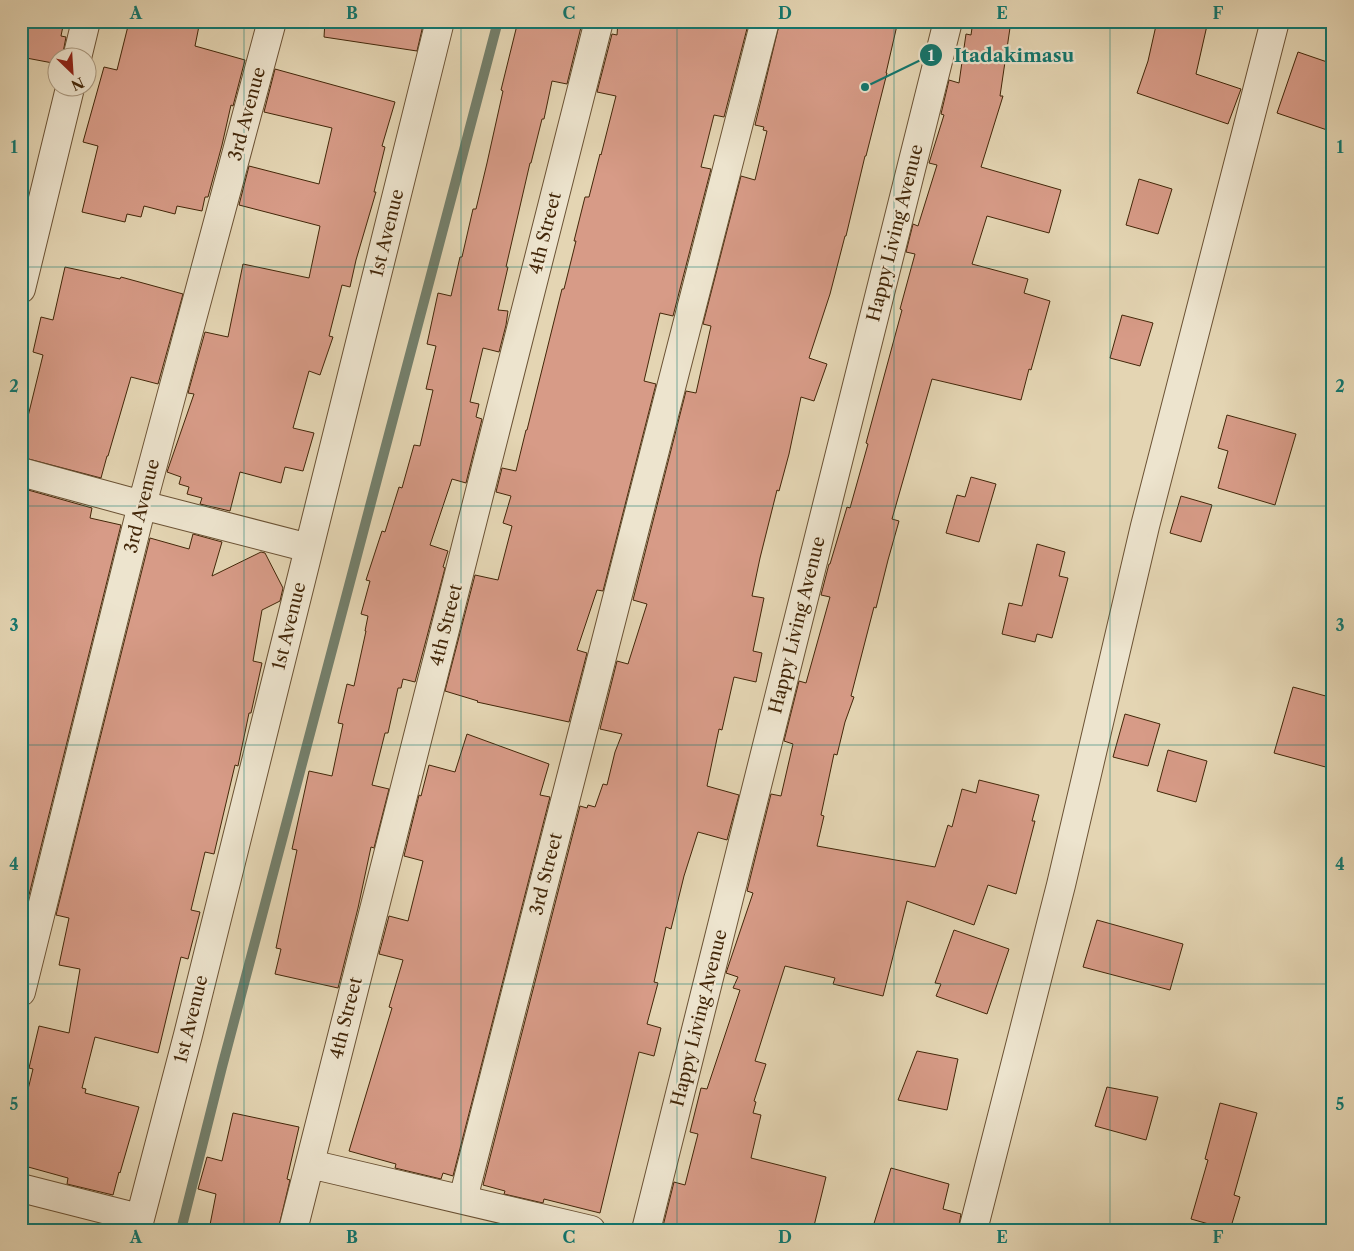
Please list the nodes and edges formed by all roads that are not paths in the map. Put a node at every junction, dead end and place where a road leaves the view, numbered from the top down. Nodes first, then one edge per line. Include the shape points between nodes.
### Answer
1 (86, 21) edge
2 (272, 21) edge
3 (440, 21) edge
4 (599, 21) edge
5 (765, 21) edge
6 (948, 21) edge
7 (1275, 21) edge
8 (79, 48) edge
9 (68, 98) edge
10 (21, 289) edge
11 (21, 472) edge
12 (142, 505) junction
13 (309, 548) junction
14 (21, 992) edge
15 (310, 1164) junction
16 (21, 1188) edge
17 (463, 1199) junction
18 (138, 1224) edge
19 (293, 1230) edge
20 (591, 1230) edge
21 (646, 1230) edge
22 (973, 1230) edge

1 - 8 street
2 - 12 street, 3rd Avenue
3 - 13 street, 1st Avenue
4 - 15 street, 4th Street
5 - 17 street, 3rd Street
6 - 21 street, Happy Living Avenue
7 - 22 street via 1145,526 1061,885
9 - 10 street
11 - 12 street
12 - 13 street
12 - 14 street, 3rd Avenue
13 - 18 street, 1st Avenue
15 - 17 street
15 - 19 street, 4th Street
16 - 18 street
17 - 20 street

